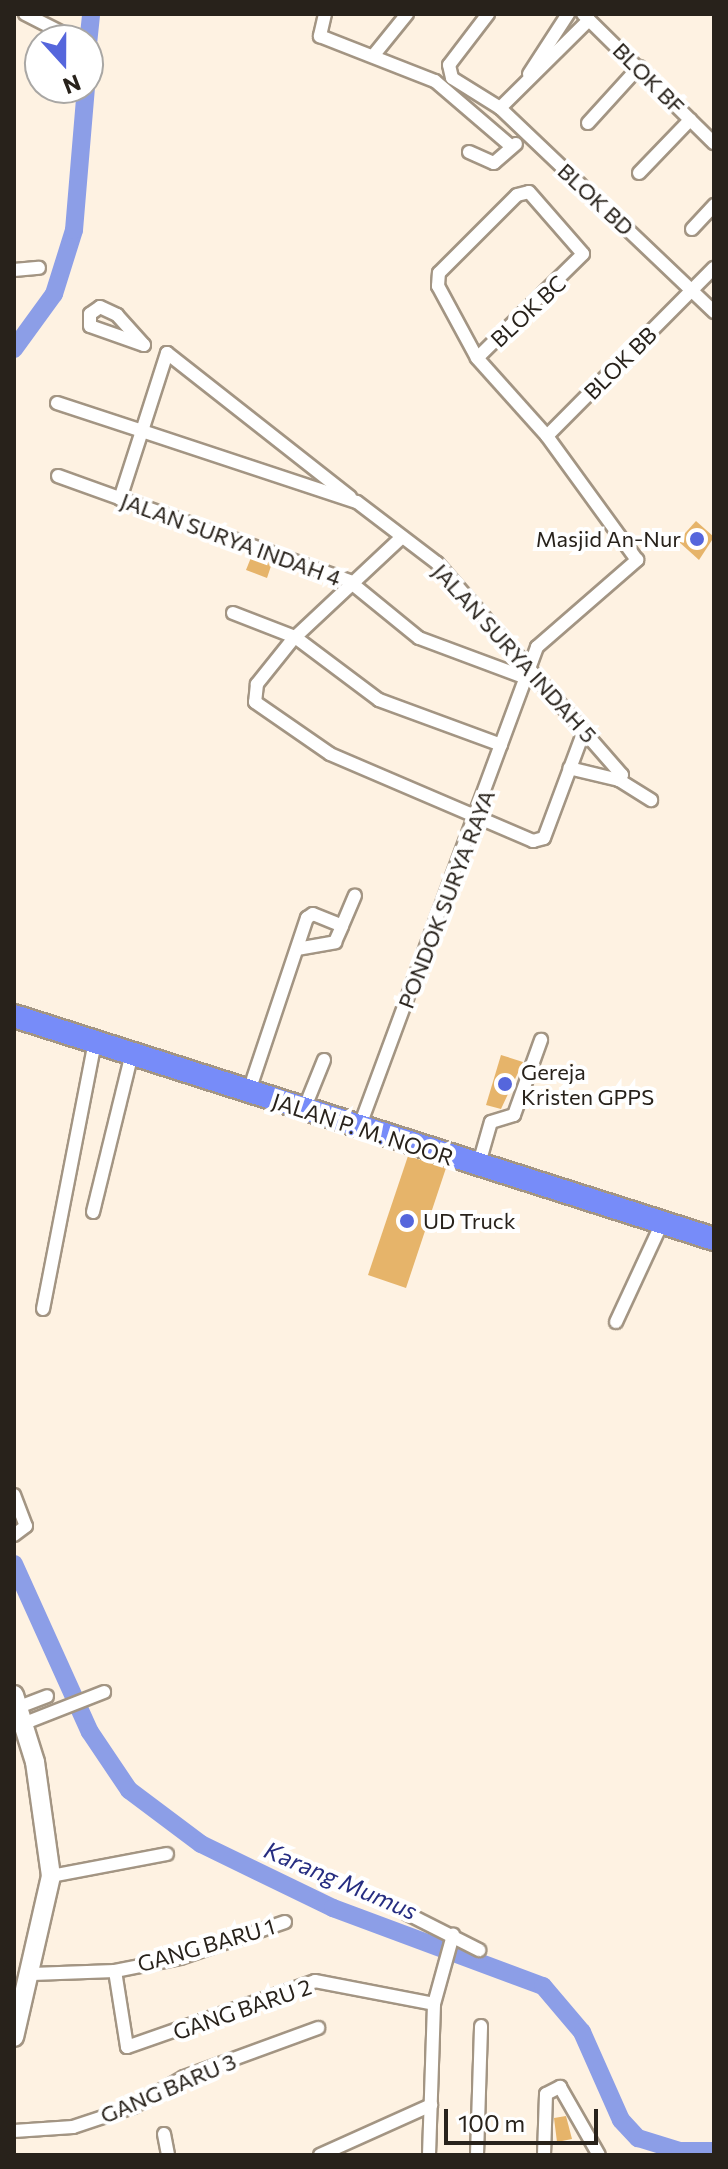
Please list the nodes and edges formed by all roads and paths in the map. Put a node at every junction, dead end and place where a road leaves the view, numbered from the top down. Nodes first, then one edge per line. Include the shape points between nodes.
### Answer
1 (25, 14) edge
2 (325, 14) edge
3 (407, 14) edge
4 (488, 14) edge
5 (568, 14) edge
6 (586, 17) edge
7 (44, 24) edge
8 (373, 56) junction
9 (639, 67) junction
10 (526, 80) junction
11 (500, 108) junction
12 (690, 120) junction
13 (588, 123) dead end
14 (527, 134) junction
15 (714, 143) edge
16 (469, 152) dead end
17 (506, 152) junction
18 (639, 173) dead end
19 (714, 205) edge
20 (692, 229) dead end
21 (39, 268) dead end
22 (714, 268) edge
23 (14, 270) edge
24 (693, 290) junction
25 (714, 312) edge
26 (144, 345) dead end
27 (167, 353) junction
28 (477, 358) junction
29 (57, 403) dead end
30 (142, 431) junction
31 (547, 436) junction
32 (58, 476) dead end
33 (120, 499) junction
34 (357, 502) junction
35 (402, 537) junction
36 (349, 581) junction
37 (233, 613) dead end
38 (295, 637) junction
39 (526, 673) junction
40 (584, 731) junction
41 (501, 745) junction
42 (569, 768) junction
43 (619, 780) junction
44 (651, 800) dead end
45 (477, 816) junction
46 (355, 896) dead end
47 (342, 926) junction
48 (297, 949) junction
49 (14, 1003) edge
50 (14, 1016) edge
51 (541, 1040) dead end
52 (95, 1041) junction
53 (135, 1050) junction
54 (324, 1060) dead end
55 (253, 1079) junction
56 (309, 1097) junction
57 (362, 1121) junction
58 (482, 1153) junction
59 (93, 1212) dead end
60 (659, 1217) junction
61 (714, 1226) edge
62 (714, 1239) edge
63 (43, 1309) dead end
64 (616, 1322) dead end
65 (14, 1495) edge
66 (20, 1533) edge
67 (101, 1694) dead end
68 (47, 1696) dead end
69 (19, 1708) edge
70 (167, 1854) dead end
71 (51, 1876) junction
72 (408, 1914) dead end
73 (285, 1922) dead end
74 (452, 1938) junction
75 (479, 1950) dead end
76 (115, 1971) junction
77 (32, 1974) junction
78 (434, 2004) junction
79 (481, 2026) dead end
80 (318, 2028) dead end
81 (14, 2037) edge
82 (431, 2105) junction
83 (14, 2131) edge
84 (164, 2134) dead end
85 (168, 2155) edge
86 (320, 2155) edge
87 (429, 2155) edge
88 (477, 2155) edge
89 (544, 2155) edge
90 (599, 2155) edge

1 - 7 street
2 - 8 street via 320,36
3 - 8 street
4 - 11 street, BLOK BD via 448,69 452,78
5 - 10 street
6 - 9 street, BLOK BF
6 - 10 street
8 - 17 street via 435,81
9 - 12 street, BLOK BF
9 - 13 street
10 - 11 street
11 - 14 street, BLOK BD
12 - 15 street, BLOK BF
12 - 18 street
14 - 17 street
14 - 24 street, BLOK BD
16 - 17 street via 488,163
19 - 20 street
21 - 23 street
22 - 24 street, BLOK BB
24 - 25 street, BLOK BD
24 - 31 street, BLOK BB
26 - 27 street, JALAN SURYA INDAH 5
27 - 30 street
27 - 34 street, JALAN SURYA INDAH 5
28 - 28 street, BLOK BC via 438,286 439,273 517,195 535,194 581,246 579,265
28 - 31 street, BLOK BC
29 - 30 street, JALAN SURYA INDAH 5
30 - 33 street
30 - 34 street, JALAN SURYA INDAH 5
31 - 39 street, BLOK BC via 637,560 544,638
32 - 33 street, JALAN SURYA INDAH 4
33 - 36 street, JALAN SURYA INDAH 4
34 - 35 street, JALAN SURYA INDAH 5
35 - 36 street
35 - 39 street, JALAN SURYA INDAH 5 via 437,563
36 - 38 street
36 - 39 street, JALAN SURYA INDAH 4 via 419,638
37 - 38 street
38 - 41 street via 379,700
38 - 45 street via 257,684 255,702 330,754
39 - 40 street, JALAN SURYA INDAH 5
39 - 41 street, PONDOK SURYA RAYA
40 - 42 street
40 - 43 street, JALAN SURYA INDAH 5 via 621,773
41 - 45 street, PONDOK SURYA RAYA
42 - 43 street, JALAN SURYA INDAH 5
42 - 45 street via 544,838 533,841
43 - 44 street
45 - 57 street, PONDOK SURYA RAYA
46 - 47 street
47 - 48 street via 335,942
47 - 48 street via 313,914
48 - 55 street
49 - 53 highway, JALAN P. M. NOOR
50 - 52 highway, JALAN P. M. NOOR
51 - 58 street via 514,1115 491,1122
52 - 53 highway, JALAN P. M. NOOR
52 - 63 street
53 - 55 highway, JALAN P. M. NOOR
53 - 57 highway, JALAN P. M. NOOR
53 - 59 street
54 - 56 street
55 - 56 highway, JALAN P. M. NOOR
56 - 57 highway, JALAN P. M. NOOR
57 - 58 highway, JALAN P. M. NOOR
57 - 60 highway, JALAN P. M. NOOR
58 - 60 highway, JALAN P. M. NOOR
60 - 61 highway, JALAN P. M. NOOR
60 - 62 highway, JALAN P. M. NOOR
60 - 64 street
65 - 66 street
67 - 69 street via 61,1709
68 - 69 street
69 - 71 street via 47,1825
70 - 71 street
71 - 77 street
72 - 74 street
73 - 76 street, GANG BARU 1 via 180,1958
74 - 75 street
74 - 78 street
76 - 77 street, GANG BARU 1
76 - 78 street, GANG BARU 2 via 127,2047 315,1981
77 - 81 street
78 - 82 street
79 - 88 street
80 - 83 street, GANG BARU 3 via 184,2077 133,2107 73,2127
82 - 86 street
82 - 87 street
84 - 85 street
89 - 90 street via 546,2094 560,2087

